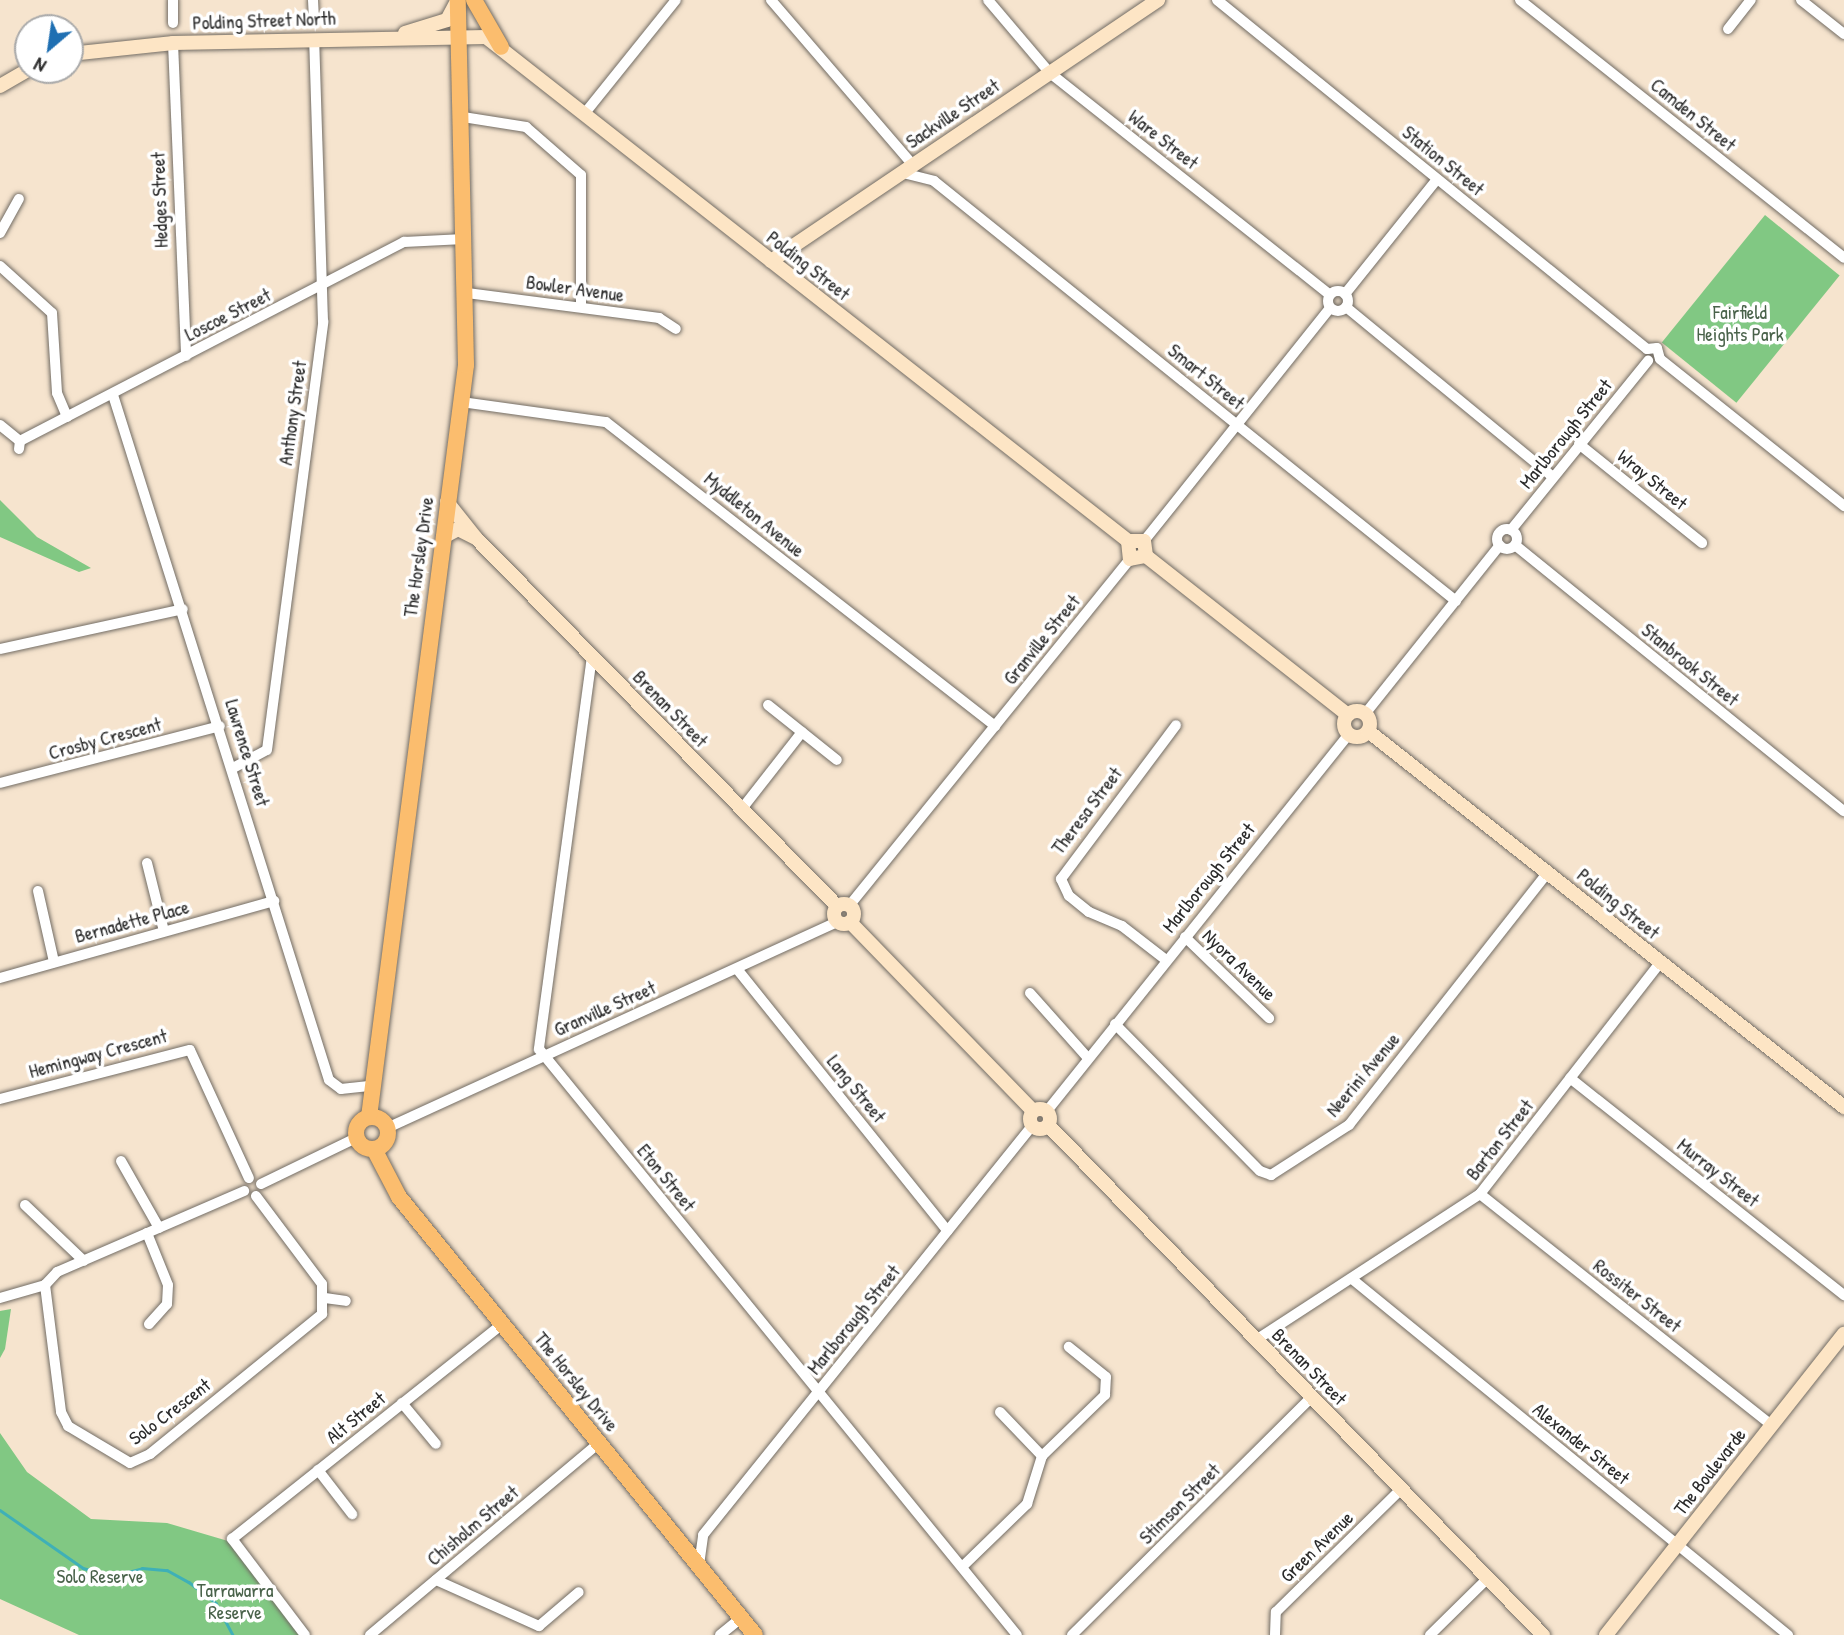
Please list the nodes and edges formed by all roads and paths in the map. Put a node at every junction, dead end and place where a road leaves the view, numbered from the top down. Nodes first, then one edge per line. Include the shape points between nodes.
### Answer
1 (173, 0) edge
2 (313, 0) edge
3 (458, 0) edge
4 (474, 0) edge
5 (676, 0) edge
6 (771, 0) edge
7 (988, 0) edge
8 (1158, 0) edge
9 (1217, 0) edge
10 (1520, 0) edge
11 (1751, 0) edge
12 (1801, 0) edge
13 (314, 19) dead end
14 (173, 23) dead end
15 (1728, 29) dead end
16 (1844, 34) edge
17 (460, 35) junction
18 (397, 36) junction
19 (314, 39) junction
20 (173, 43) junction
21 (501, 47) junction
22 (84, 53) edge
23 (1050, 72) junction
24 (586, 113) junction
25 (463, 117) junction
26 (937, 147) junction
27 (912, 164) junction
28 (894, 176) junction
29 (1437, 179) junction
30 (934, 181) junction
31 (19, 199) dead end
32 (0, 233) edge
33 (464, 239) junction
34 (1844, 258) edge
35 (771, 261) junction
36 (0, 266) edge
37 (321, 287) junction
38 (467, 293) junction
39 (1345, 294) junction
40 (1330, 295) junction
41 (580, 306) junction
42 (1346, 307) junction
43 (1330, 308) junction
44 (676, 329) dead end
45 (1647, 349) junction
46 (186, 356) junction
47 (1660, 359) junction
48 (1648, 362) junction
49 (113, 395) junction
50 (461, 402) junction
51 (67, 417) junction
52 (0, 425) edge
53 (1238, 425) junction
54 (1579, 444) junction
55 (1553, 477) junction
56 (447, 502) junction
57 (1844, 506) edge
58 (1511, 530) junction
59 (443, 537) junction
60 (476, 538) junction
61 (1128, 541) junction
62 (1144, 541) junction
63 (1702, 543) dead end
64 (1500, 545) junction
65 (1515, 545) junction
66 (1146, 556) junction
67 (1130, 559) junction
68 (1456, 601) junction
69 (183, 609) junction
70 (0, 649) edge
71 (592, 656) junction
72 (768, 705) dead end
73 (1365, 714) junction
74 (1348, 715) junction
75 (1176, 725) dead end
76 (220, 726) junction
77 (995, 726) junction
78 (1368, 731) junction
79 (803, 732) junction
80 (1349, 734) junction
81 (837, 760) dead end
82 (233, 768) junction
83 (0, 783) edge
84 (741, 810) junction
85 (1844, 811) edge
86 (147, 863) dead end
87 (1547, 873) junction
88 (38, 891) dead end
89 (274, 901) junction
90 (843, 906) junction
91 (844, 922) junction
92 (164, 931) junction
93 (1185, 937) junction
94 (1166, 960) junction
95 (54, 962) junction
96 (1660, 963) junction
97 (737, 969) junction
98 (0, 978) edge
99 (1030, 993) dead end
100 (1269, 1018) dead end
101 (1115, 1024) junction
102 (544, 1056) junction
103 (1088, 1058) junction
104 (1570, 1079) junction
105 (369, 1086) junction
106 (0, 1099) edge
107 (1844, 1107) edge
108 (1043, 1115) junction
109 (369, 1117) junction
110 (1032, 1126) joint
111 (387, 1128) junction
112 (356, 1138) junction
113 (374, 1149) junction
114 (121, 1161) dead end
115 (248, 1178) junction
116 (261, 1184) junction
117 (244, 1191) junction
118 (1480, 1194) junction
119 (256, 1196) junction
120 (25, 1205) dead end
121 (159, 1228) junction
122 (948, 1231) junction
123 (148, 1233) junction
124 (84, 1261) junction
125 (1352, 1279) junction
126 (45, 1285) junction
127 (1844, 1295) edge
128 (0, 1298) edge
129 (325, 1298) junction
130 (346, 1301) dead end
131 (149, 1324) dead end
132 (502, 1324) junction
133 (1844, 1334) edge
134 (1256, 1340) junction
135 (1069, 1347) dead end
136 (818, 1393) junction
137 (1312, 1398) junction
138 (402, 1403) junction
139 (1000, 1412) dead end
140 (1771, 1425) junction
141 (599, 1443) junction
142 (436, 1444) dead end
143 (1042, 1456) junction
144 (318, 1471) junction
145 (1401, 1489) junction
146 (352, 1514) dead end
147 (703, 1535) junction
148 (676, 1538) junction
149 (1677, 1545) junction
150 (699, 1566) junction
151 (962, 1567) junction
152 (1488, 1578) junction
153 (436, 1580) junction
154 (579, 1592) dead end
155 (741, 1618) junction
156 (305, 1635) edge
157 (370, 1635) edge
158 (720, 1635) edge
159 (755, 1635) edge
160 (1017, 1635) edge
161 (1072, 1635) edge
162 (1275, 1635) edge
163 (1430, 1635) edge
164 (1543, 1635) edge
165 (1606, 1635) edge
166 (1788, 1635) edge

1 - 14 street
2 - 13 street
3 - 17 main road, The Horsley Drive
3 - 18 main road via 447,20
4 - 21 main road
5 - 24 street
6 - 27 street
7 - 23 street, Ware Street
8 - 23 main road, Sackville Street
9 - 29 street, Station Street
10 - 34 street, Camden Street
11 - 15 street
12 - 16 street
17 - 18 main road, Polding Street North
17 - 21 main road, Polding Street via 486,37
17 - 25 main road, The Horsley Drive
18 - 19 main road, Polding Street North
19 - 20 main road, Polding Street North
19 - 37 street, Anthony Street
20 - 22 main road, Polding Street North
20 - 46 street, Hedges Street
21 - 24 main road, Polding Street
23 - 26 main road, Sackville Street
23 - 40 street, Ware Street
24 - 35 main road, Polding Street
25 - 33 main road, The Horsley Drive
25 - 41 street via 527,127 581,175
26 - 27 main road, Sackville Street
26 - 30 street via 927,164
27 - 28 main road, Sackville Street
28 - 30 street, Smart Street via 915,173
28 - 35 main road, Sackville Street
29 - 39 street
29 - 45 street, Station Street
30 - 53 street, Smart Street
31 - 32 street
33 - 37 street, Loscoe Street via 404,242
33 - 38 main road, The Horsley Drive
35 - 61 main road, Polding Street
36 - 51 street via 52,313 57,393
37 - 46 street, Loscoe Street
37 - 82 street, Anthony Street via 323,322 267,750
38 - 41 street, Bowler Avenue
38 - 50 main road, The Horsley Drive
39 - 40 street
39 - 42 street
40 - 43 street
41 - 44 street, Bowler Avenue via 660,318
42 - 43 street
42 - 55 street
43 - 53 street
45 - 47 street, Station Street via 1657,348
45 - 48 street
46 - 49 street, Loscoe Street
47 - 48 street
47 - 57 street
48 - 54 street, Marlborough Street
49 - 51 street, Loscoe Street
49 - 69 street, Lawrence Street
50 - 56 main road, The Horsley Drive
50 - 77 street, Myddleton Avenue via 606,422
51 - 52 street, Loscoe Street via 20,445
53 - 62 street
53 - 68 street, Smart Street
54 - 55 street, Marlborough Street
54 - 63 street, Wray Street
55 - 58 street, Marlborough Street
56 - 59 main road, The Horsley Drive
56 - 60 main road, Brenan Street
58 - 64 street, Marlborough Street via 1500,533
58 - 65 street
59 - 60 main road via 456,529
59 - 105 main road, The Horsley Drive
60 - 71 main road, Brenan Street
61 - 62 main road
61 - 67 main road
62 - 66 main road
64 - 65 street
64 - 68 street
65 - 85 street, Stanbrook Street
66 - 67 main road
66 - 74 main road
67 - 77 street, Granville Street
68 - 73 street
69 - 70 street
69 - 76 street, Lawrence Street
71 - 84 main road, Brenan Street
71 - 102 street via 539,1037
72 - 79 street
73 - 74 main road
73 - 78 main road
74 - 80 main road
75 - 94 street, Theresa Street via 1061,879 1069,896 1089,912 1122,926
76 - 82 street, Lawrence Street
76 - 83 street, Crosby Crescent
77 - 90 street, Granville Street
78 - 80 main road
78 - 87 main road, Polding Street
79 - 81 street
79 - 84 street
80 - 93 street, Marlborough Street
82 - 89 street, Lawrence Street
84 - 90 main road, Brenan Street
86 - 92 street
87 - 96 main road, Polding Street
87 - 101 street, Neerini Avenue via 1349,1125 1271,1175 1260,1171
88 - 95 street
89 - 92 street, Bernadette Place
89 - 105 street, Lawrence Street via 334,1087
90 - 91 main road
91 - 97 street, Granville Street
91 - 108 main road, Brenan Street
92 - 95 street, Bernadette Place
93 - 94 street, Marlborough Street
93 - 100 street, Nyora Avenue
94 - 101 street, Marlborough Street
95 - 98 street, Bernadette Place
96 - 104 street, Barton Street
96 - 107 main road, Polding Street
97 - 102 street, Granville Street
97 - 122 street, Lang Street
99 - 103 street via 1036,1007
101 - 103 street, Marlborough Street
102 - 111 street, Granville Street
102 - 136 street, Eton Street
103 - 108 street, Marlborough Street
104 - 118 street, Barton Street
104 - 127 street, Murray Street
105 - 109 main road, The Horsley Drive
106 - 115 street, Hemingway Crescent via 190,1050
108 - 110 main road
108 - 134 main road, Brenan Street
109 - 111 main road
109 - 112 main road via 357,1127
110 - 122 street, Marlborough Street
111 - 113 main road via 386,1141
112 - 113 main road
112 - 116 street
113 - 132 main road, The Horsley Drive via 399,1197
114 - 121 street
115 - 116 street
115 - 117 street
116 - 119 street
117 - 119 street
117 - 121 street
118 - 125 street, Barton Street
118 - 140 street, Rossiter Street
119 - 129 street via 321,1284
120 - 124 street
121 - 123 street
122 - 136 street, Marlborough Street
123 - 124 street
123 - 131 street via 168,1285 167,1304
124 - 126 street
125 - 134 street, Barton Street
125 - 149 street, Alexander Street
126 - 128 street
126 - 129 street, Solo Crescent via 61,1412 68,1426 130,1463 150,1454 322,1314
129 - 130 street
132 - 138 street, Alt Street
132 - 141 main road, The Horsley Drive
133 - 140 main road, The Boulevarde
134 - 137 main road, Brenan Street
135 - 143 street via 1106,1377 1107,1391
136 - 147 street, Marlborough Street
136 - 151 street, Eton Street
137 - 145 main road, Brenan Street
137 - 161 street, Stimson Street
138 - 142 street
138 - 144 street, Alt Street
139 - 143 street
140 - 149 main road, The Boulevarde
141 - 148 main road, The Horsley Drive
141 - 153 street, Chisholm Street
143 - 151 street via 1027,1504
144 - 146 street
144 - 156 street, Alt Street via 232,1539
145 - 152 main road, Brenan Street
145 - 162 street, Green Avenue via 1276,1612
147 - 148 street
147 - 150 street
148 - 150 main road, The Horsley Drive
149 - 165 main road, The Boulevarde
149 - 166 street, Alexander Street
150 - 155 main road, The Horsley Drive
151 - 160 street, Eton Street
152 - 163 street
152 - 164 main road, Brenan Street
153 - 154 street via 539,1626
153 - 157 street, Chisholm Street
155 - 158 street
155 - 159 main road, The Horsley Drive

